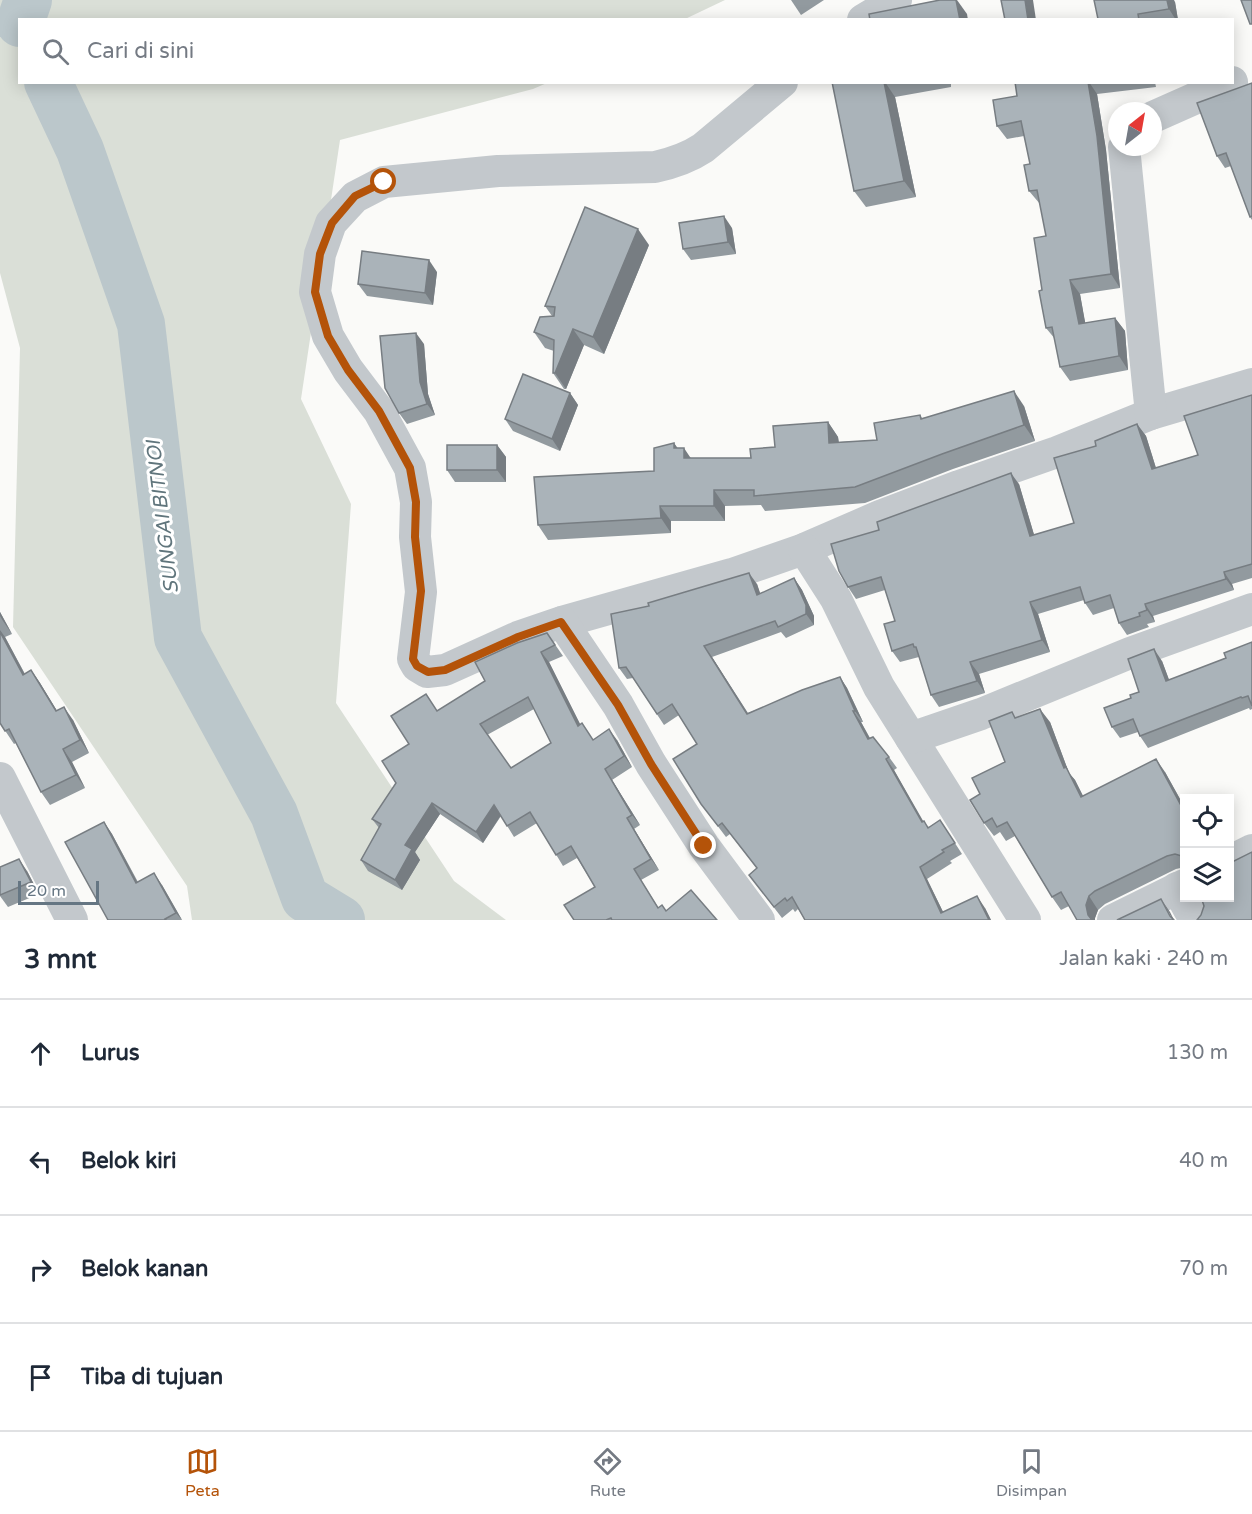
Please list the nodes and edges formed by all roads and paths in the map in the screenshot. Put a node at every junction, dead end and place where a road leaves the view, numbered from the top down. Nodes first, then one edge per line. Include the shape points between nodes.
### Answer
1 (896, 0) edge
2 (866, 18) edge
3 (1252, 74) edge
4 (1234, 81) edge
5 (780, 84) edge
6 (1227, 84) edge
7 (1162, 113) edge
8 (1125, 156) edge
9 (1252, 384) edge
10 (1151, 414) junction
11 (804, 549) junction
12 (1252, 609) edge
13 (561, 622) junction
14 (911, 738) junction
15 (0, 778) edge
16 (1252, 850) edge
17 (1234, 859) edge
18 (1180, 886) edge
19 (1188, 902) edge
20 (72, 920) edge
21 (759, 920) edge
22 (1025, 920) edge
23 (1113, 920) edge
24 (1195, 920) edge

1 - 2 street
3 - 4 street
5 - 13 street via 691,157 655,167 498,171 384,182 355,196 332,223 320,254 315,292 328,336 379,411 410,468 421,591 413,659 417,666 428,672 445,670
6 - 7 street
8 - 10 street
9 - 10 street
10 - 11 street via 880,516
11 - 13 street via 732,574
11 - 14 street via 836,599 879,687
12 - 14 street
13 - 21 street via 618,705 704,846
14 - 22 street
15 - 20 street
16 - 17 street
18 - 23 street
19 - 24 street

